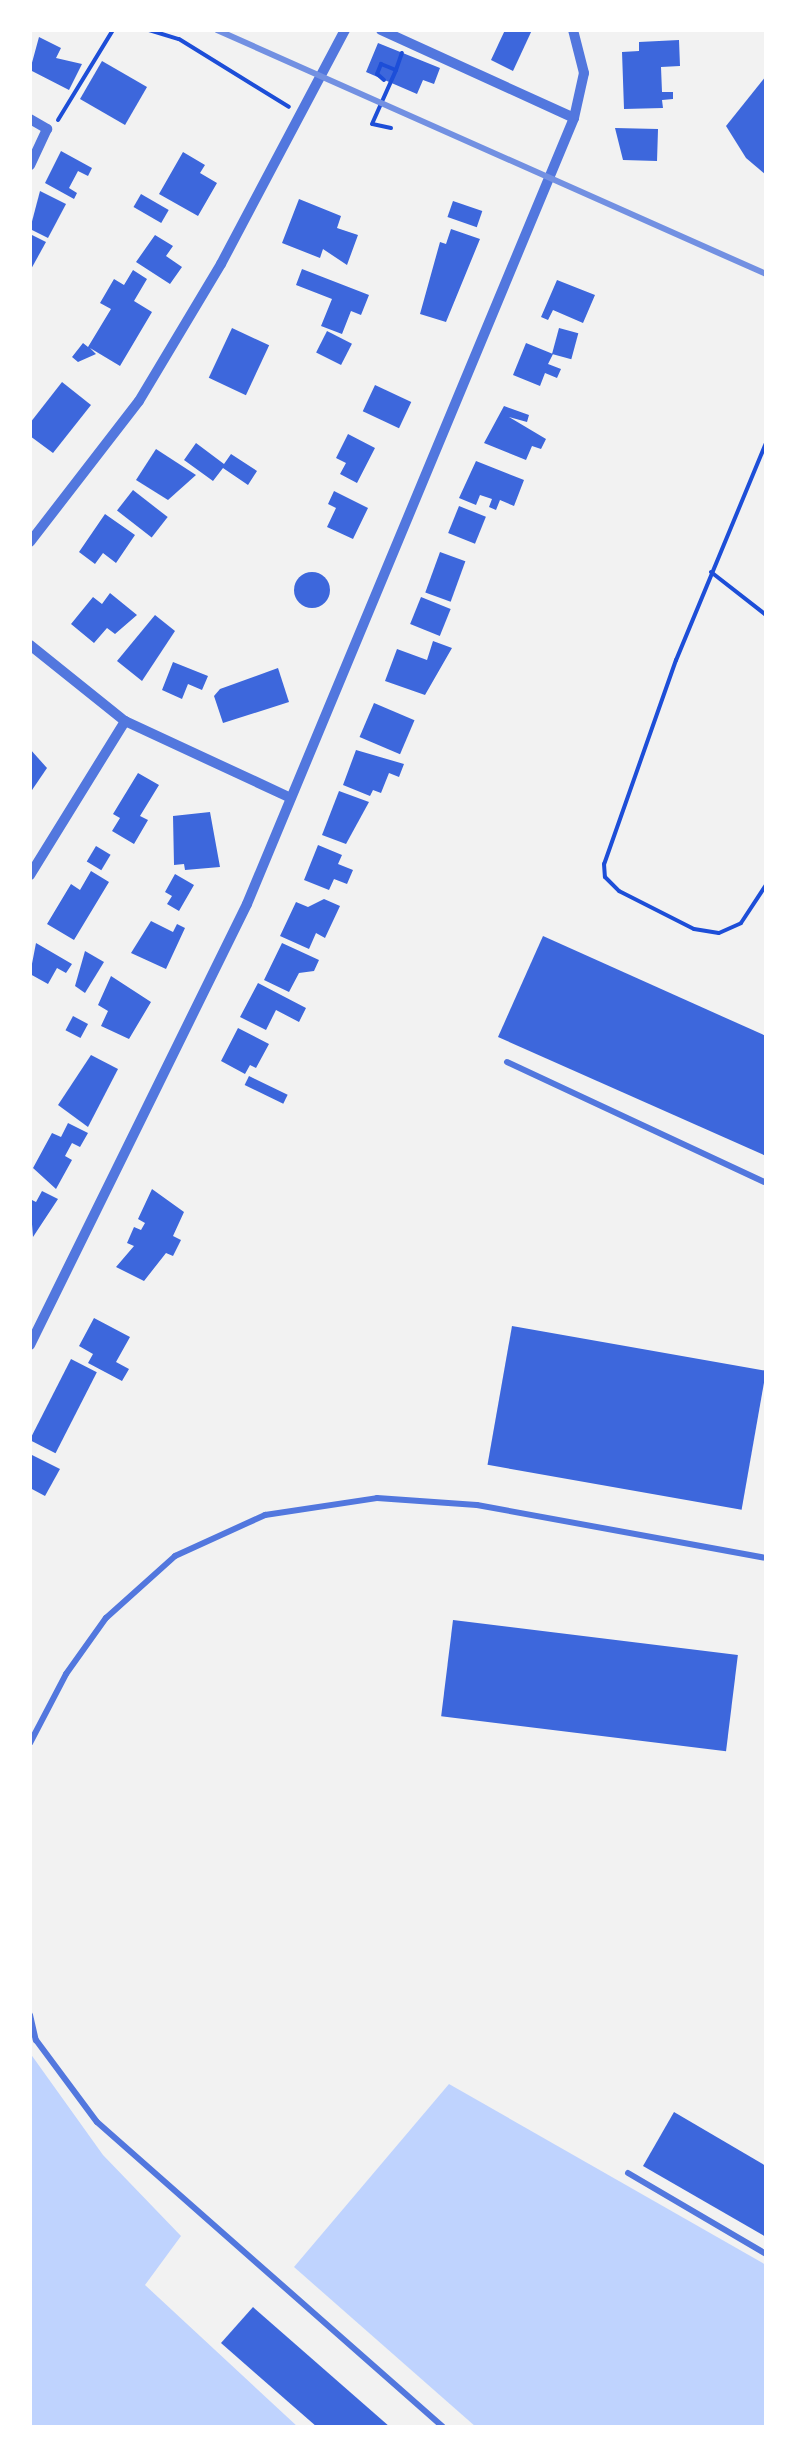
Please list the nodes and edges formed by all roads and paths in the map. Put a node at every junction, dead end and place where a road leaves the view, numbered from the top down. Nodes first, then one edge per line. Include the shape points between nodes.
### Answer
1 (113, 30) edge
2 (150, 30) edge
3 (345, 30) edge
4 (381, 30) edge
5 (573, 30) edge
6 (404, 48) dead end
7 (396, 70) junction
8 (387, 81) junction
9 (301, 109) junction
10 (574, 118) junction
11 (30, 120) edge
12 (391, 128) dead end
13 (47, 129) junction
14 (30, 166) edge
15 (766, 443) edge
16 (30, 542) edge
17 (711, 572) junction
18 (766, 616) edge
19 (30, 646) edge
20 (125, 721) junction
21 (290, 797) junction
22 (30, 876) edge
23 (766, 886) edge
24 (506, 1062) dead end
25 (766, 1183) edge
26 (30, 1345) edge
27 (766, 1558) edge
28 (30, 1743) edge
29 (30, 2015) edge
30 (628, 2173) dead end
31 (766, 2254) edge
32 (443, 2427) edge

1 - 13 path via 62,116
2 - 9 path via 179,39
3 - 9 street
4 - 10 street
5 - 10 street via 584,73
6 - 7 path
7 - 8 path
7 - 8 path via 381,64 377,74
8 - 12 path via 372,124
9 - 16 street via 221,264 139,400
10 - 21 street
11 - 13 street
13 - 14 street
15 - 17 path
17 - 18 path
17 - 23 path via 604,864 605,877 618,891 719,933 741,923
19 - 20 street
20 - 21 street
20 - 22 street
21 - 26 street via 246,904
24 - 25 lane
27 - 28 lane via 477,1505 377,1498 265,1515 175,1556 106,1618 66,1674
29 - 32 lane via 36,2040 98,2122
30 - 31 lane

